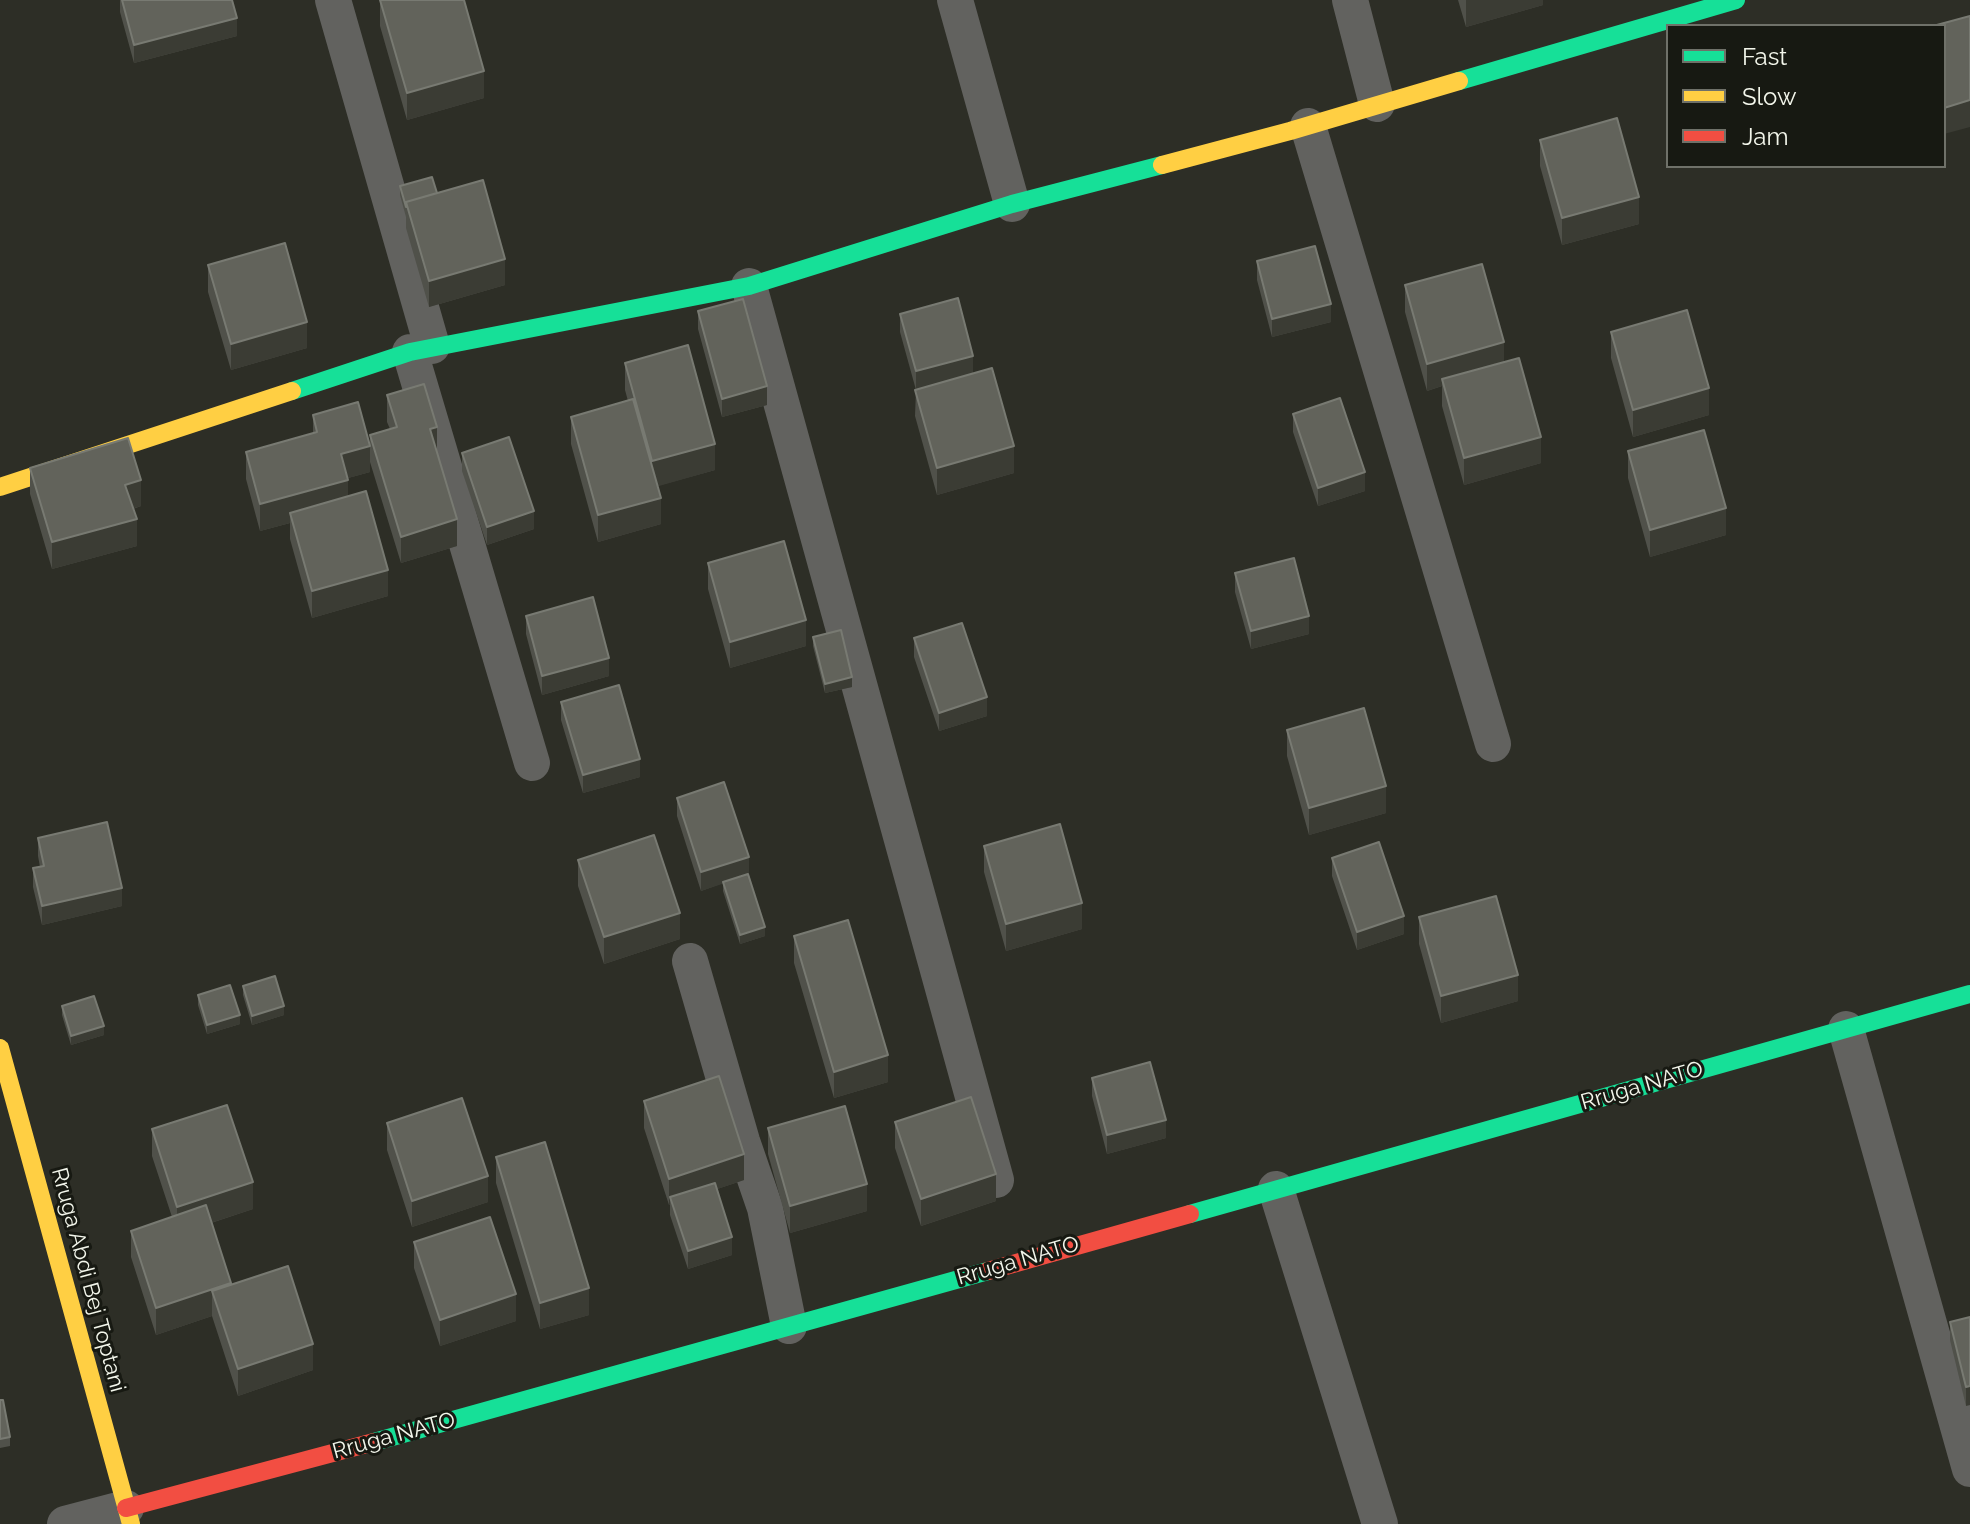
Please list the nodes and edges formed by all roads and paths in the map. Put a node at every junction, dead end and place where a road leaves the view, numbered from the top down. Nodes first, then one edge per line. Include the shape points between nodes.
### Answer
1 (333, 0) edge
2 (955, 0) edge
3 (1350, 0) edge
4 (1726, 1) edge
5 (1377, 104) junction
6 (1308, 126) junction
7 (1012, 204) junction
8 (749, 286) junction
9 (421, 349) junction
10 (0, 487) edge
11 (1493, 744) dead end
12 (532, 763) dead end
13 (690, 961) dead end
14 (1970, 994) edge
15 (1846, 1029) junction
16 (0, 1048) edge
17 (996, 1180) edge
18 (1276, 1189) junction
19 (789, 1326) junction
20 (1970, 1469) edge
21 (128, 1516) edge
22 (65, 1524) edge
23 (1380, 1524) edge

1 - 9 street
2 - 7 street
3 - 5 street
4 - 5 main road
5 - 6 main road
6 - 7 main road
6 - 11 street
7 - 8 main road
8 - 9 main road
8 - 17 street
9 - 10 main road
9 - 12 street
13 - 19 street via 765,1208
14 - 15 main road, Rruga NATO
15 - 18 main road, Rruga NATO
15 - 20 street
16 - 21 main road, Rruga Abdi Bej Toptani
18 - 19 main road, Rruga NATO
18 - 23 street
19 - 21 main road, Rruga NATO
21 - 22 street, Rruga NATO

